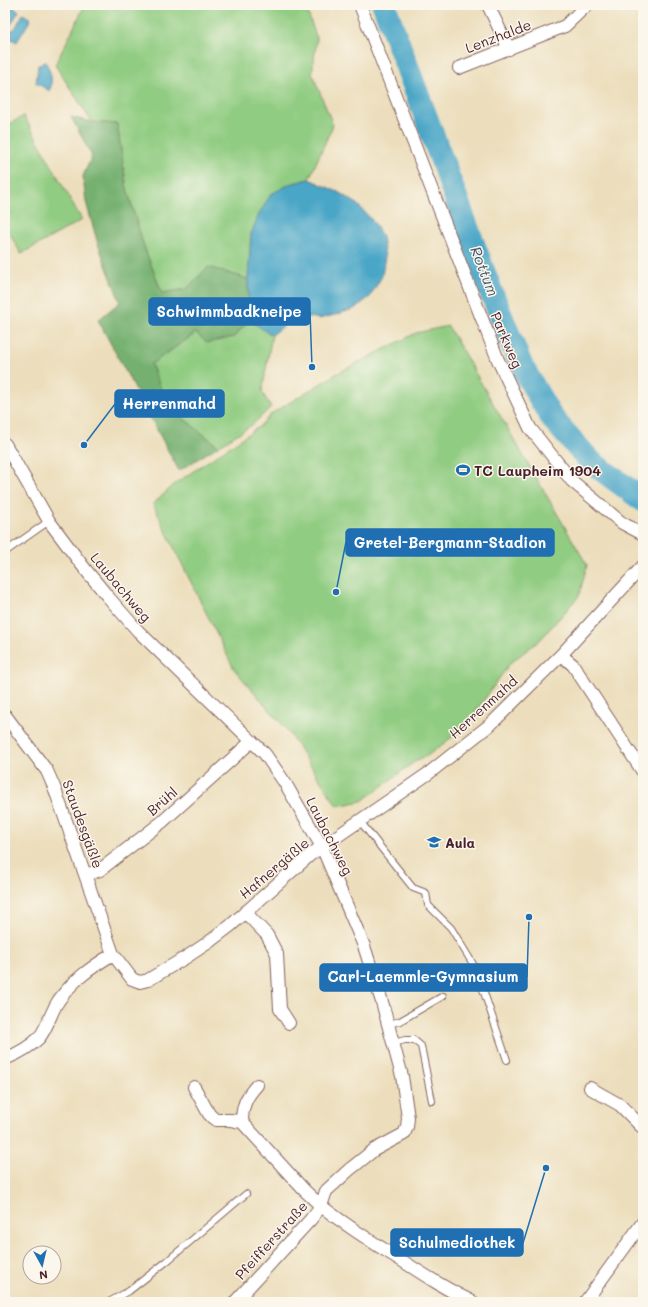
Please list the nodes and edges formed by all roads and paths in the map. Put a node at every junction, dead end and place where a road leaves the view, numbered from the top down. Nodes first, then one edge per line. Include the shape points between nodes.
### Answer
1 (360, 5) edge
2 (488, 5) edge
3 (587, 5) edge
4 (508, 49) junction
5 (458, 68) dead end
6 (5, 444) edge
7 (49, 521) junction
8 (643, 534) edge
9 (5, 552) edge
10 (643, 566) edge
11 (561, 655) junction
12 (5, 715) edge
13 (252, 741) junction
14 (643, 772) edge
15 (359, 820) junction
16 (322, 847) junction
17 (86, 875) junction
18 (245, 912) junction
19 (113, 954) junction
20 (443, 996) dead end
21 (289, 1023) dead end
22 (389, 1024) junction
23 (394, 1043) junction
24 (5, 1059) edge
25 (507, 1060) dead end
26 (257, 1085) dead end
27 (194, 1086) dead end
28 (590, 1088) dead end
29 (432, 1101) dead end
30 (242, 1122) junction
31 (643, 1128) edge
32 (246, 1194) dead end
33 (321, 1206) junction
34 (643, 1222) edge
35 (109, 1302) edge
36 (235, 1302) edge
37 (473, 1302) edge
38 (584, 1302) edge

1 - 8 street, Parkweg via 495,354 530,428 572,481 622,523
2 - 4 street
3 - 4 street, Lenzhalde via 565,26
4 - 5 street, Lenzhalde
6 - 7 street, Laubachweg
7 - 9 lane
7 - 13 street, Laubachweg via 85,569 138,630
10 - 11 street, Herrenmahd
11 - 14 street via 573,665
11 - 15 street, Herrenmahd via 491,724 429,773
12 - 17 street, Staudesgäßle via 47,770
13 - 16 street, Laubachweg via 265,754 285,783
13 - 17 street, Brühl via 162,822 100,870
15 - 16 street, Herrenmahd
15 - 25 lane via 413,888 426,893 428,905 451,928 472,962
16 - 18 street, Hafnergäßle
16 - 22 street, Laubachweg via 364,946
17 - 19 street, Staudesgäßle
18 - 19 street, Hafnergäßle via 210,942 148,980 140,982 132,979
18 - 21 street, Hafnergäßle via 267,934 277,954 280,1009
19 - 24 street via 92,967 70,986 54,1007 39,1037 22,1051
20 - 22 lane via 400,1021
22 - 23 street, Laubachweg
23 - 29 lane via 414,1040 421,1046
23 - 33 street, Laubachweg via 408,1118 404,1134 374,1150 326,1191
26 - 30 street via 248,1094 242,1111
27 - 30 street via 213,1118
28 - 31 street via 620,1105
30 - 33 street
32 - 35 lane via 166,1262 129,1291
33 - 36 street, Pfeifferstraße
33 - 37 street, Pfeifferstraße via 448,1290
34 - 38 street

